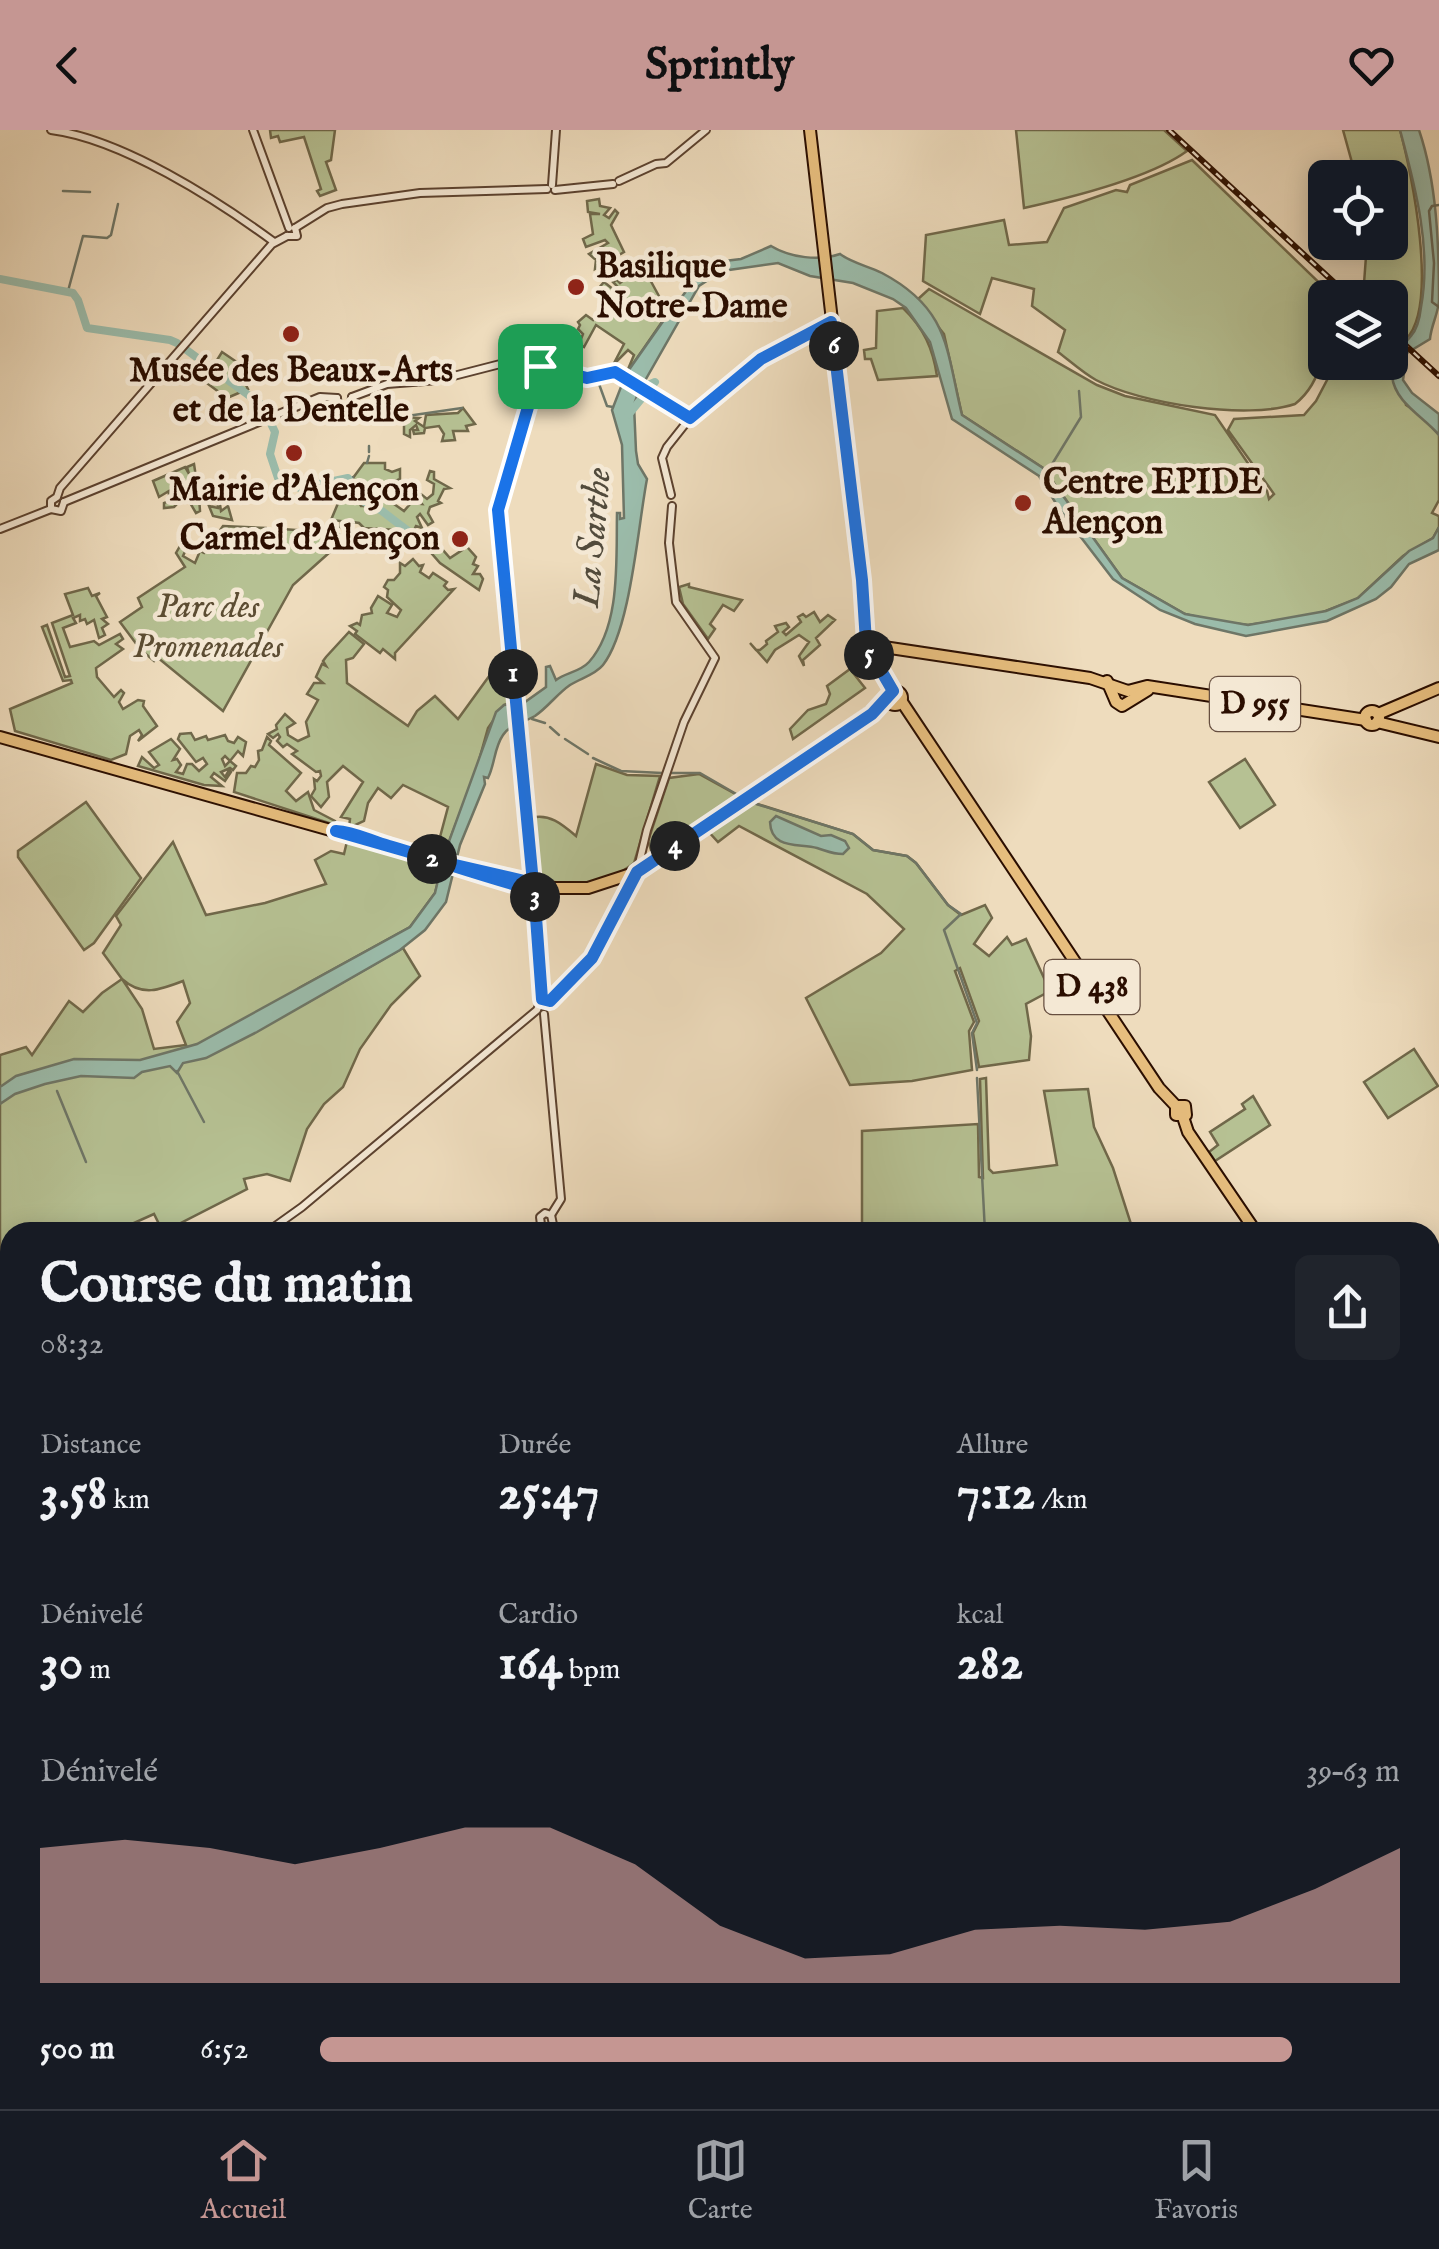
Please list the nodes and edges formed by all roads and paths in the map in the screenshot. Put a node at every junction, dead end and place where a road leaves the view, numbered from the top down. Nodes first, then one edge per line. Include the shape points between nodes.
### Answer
1 (51, 130) edge
2 (252, 130) edge
3 (556, 130) edge
4 (706, 130) edge
5 (810, 130) edge
6 (551, 188) junction
7 (290, 231) junction
8 (274, 242) junction
9 (831, 322) junction
10 (540, 366) junction
11 (337, 398) junction
12 (352, 398) junction
13 (690, 418) junction
14 (671, 496) dead end
15 (60, 500) junction
16 (672, 506) dead end
17 (51, 509) junction
18 (0, 529) edge
19 (871, 646) junction
20 (1439, 688) edge
21 (895, 701) junction
22 (1374, 719) junction
23 (0, 738) edge
24 (1439, 738) edge
25 (642, 849) junction
26 (649, 864) junction
27 (637, 872) junction
28 (533, 886) junction
29 (546, 1000) junction
30 (541, 1012) junction
31 (551, 1215) junction
32 (281, 1222) edge
33 (541, 1222) edge
34 (551, 1222) edge
35 (1249, 1222) edge

1 - 8 street via 100,143 196,190
2 - 7 street
3 - 6 street
4 - 6 street via 666,163 616,183
5 - 9 main road, D 438
6 - 7 street via 420,193 327,208
7 - 8 street
8 - 15 street via 62,486
9 - 13 street via 761,359
9 - 19 main road, D 438
10 - 12 street via 496,363
10 - 13 street via 587,378 619,373
10 - 28 street via 498,510
11 - 12 street
11 - 12 street via 345,409
11 - 15 street via 320,396
13 - 14 street via 662,462
15 - 17 street
15 - 17 street via 60,512
16 - 25 street via 676,602 715,658 686,716
17 - 18 street
19 - 21 main road, D 438
19 - 22 main road, D 955 via 1106,680 1124,694 1153,688
20 - 22 main road
21 - 26 main road
21 - 35 main road, D 438
22 - 24 main road
23 - 28 main road
25 - 26 street
25 - 27 street
26 - 27 main road
27 - 28 main road via 589,893
27 - 29 street via 602,942
28 - 29 street
29 - 30 street
29 - 30 street via 552,1010
30 - 31 street via 561,1190
30 - 32 street
31 - 33 street via 544,1213
31 - 34 street

